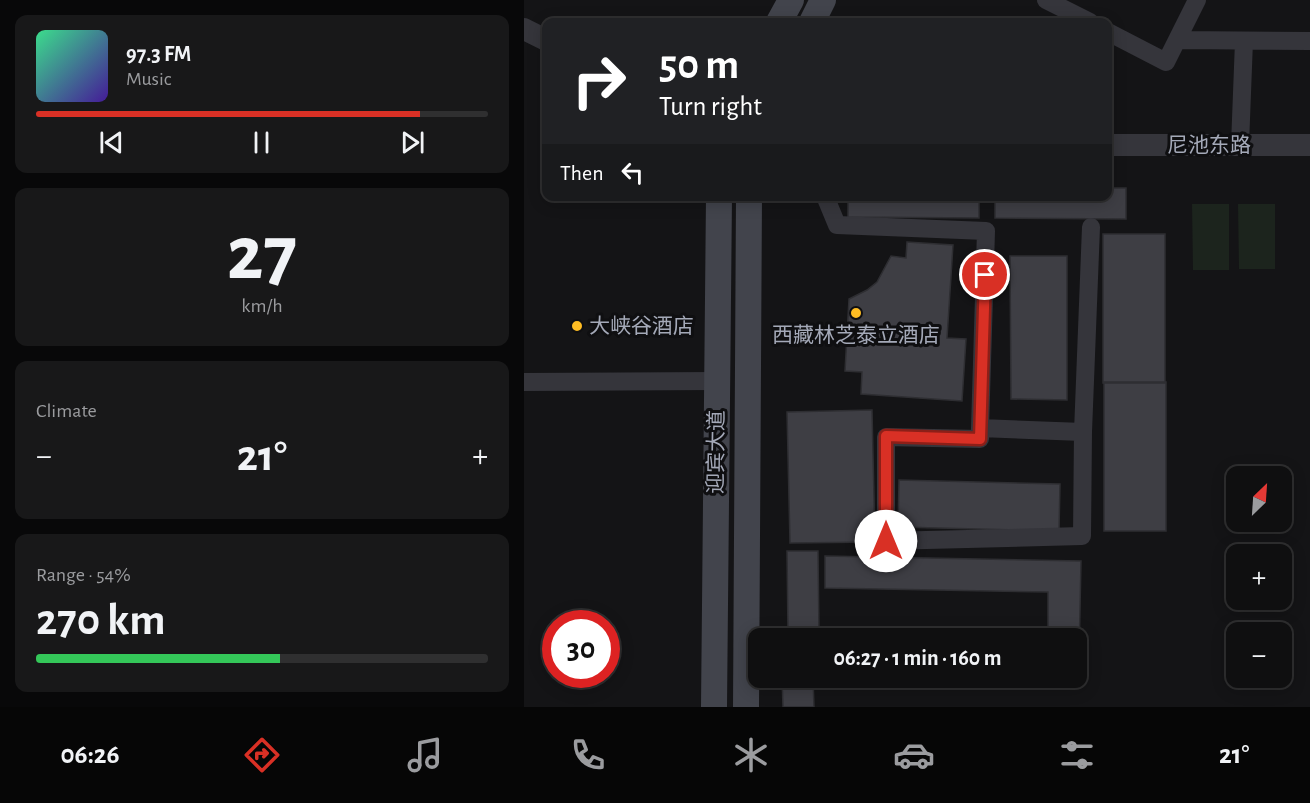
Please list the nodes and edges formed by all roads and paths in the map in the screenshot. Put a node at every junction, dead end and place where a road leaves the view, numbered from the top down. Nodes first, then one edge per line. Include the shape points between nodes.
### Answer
1 (791, 0) edge
2 (823, 0) edge
3 (1046, 0) edge
4 (1198, 0) edge
5 (781, 18) edge
6 (814, 18) edge
7 (1082, 18) edge
8 (524, 29) edge
9 (1112, 34) edge
10 (542, 38) edge
11 (1177, 40) junction
12 (1244, 41) junction
13 (1310, 42) edge
14 (1112, 145) edge
15 (1240, 145) junction
16 (1310, 145) edge
17 (719, 201) edge
18 (749, 201) edge
19 (828, 201) edge
20 (1091, 227) dead end
21 (717, 381) junction
22 (524, 382) edge
23 (980, 428) junction
24 (1083, 432) junction
25 (714, 707) edge
26 (746, 707) edge

1 - 5 main road
2 - 6 main road
3 - 7 street
4 - 11 street
8 - 10 street
9 - 11 street via 1166,62
11 - 12 street
12 - 13 street
12 - 15 street
14 - 15 street, 尼池东路
15 - 16 street, 尼池东路
17 - 21 main road, 迎宾大道
18 - 26 main road, 迎宾大道
19 - 23 street via 837,225 986,231
20 - 24 street
21 - 22 street
21 - 25 main road, 迎宾大道
23 - 24 street
23 - 24 street via 980,439 886,436 886,541 1082,536

